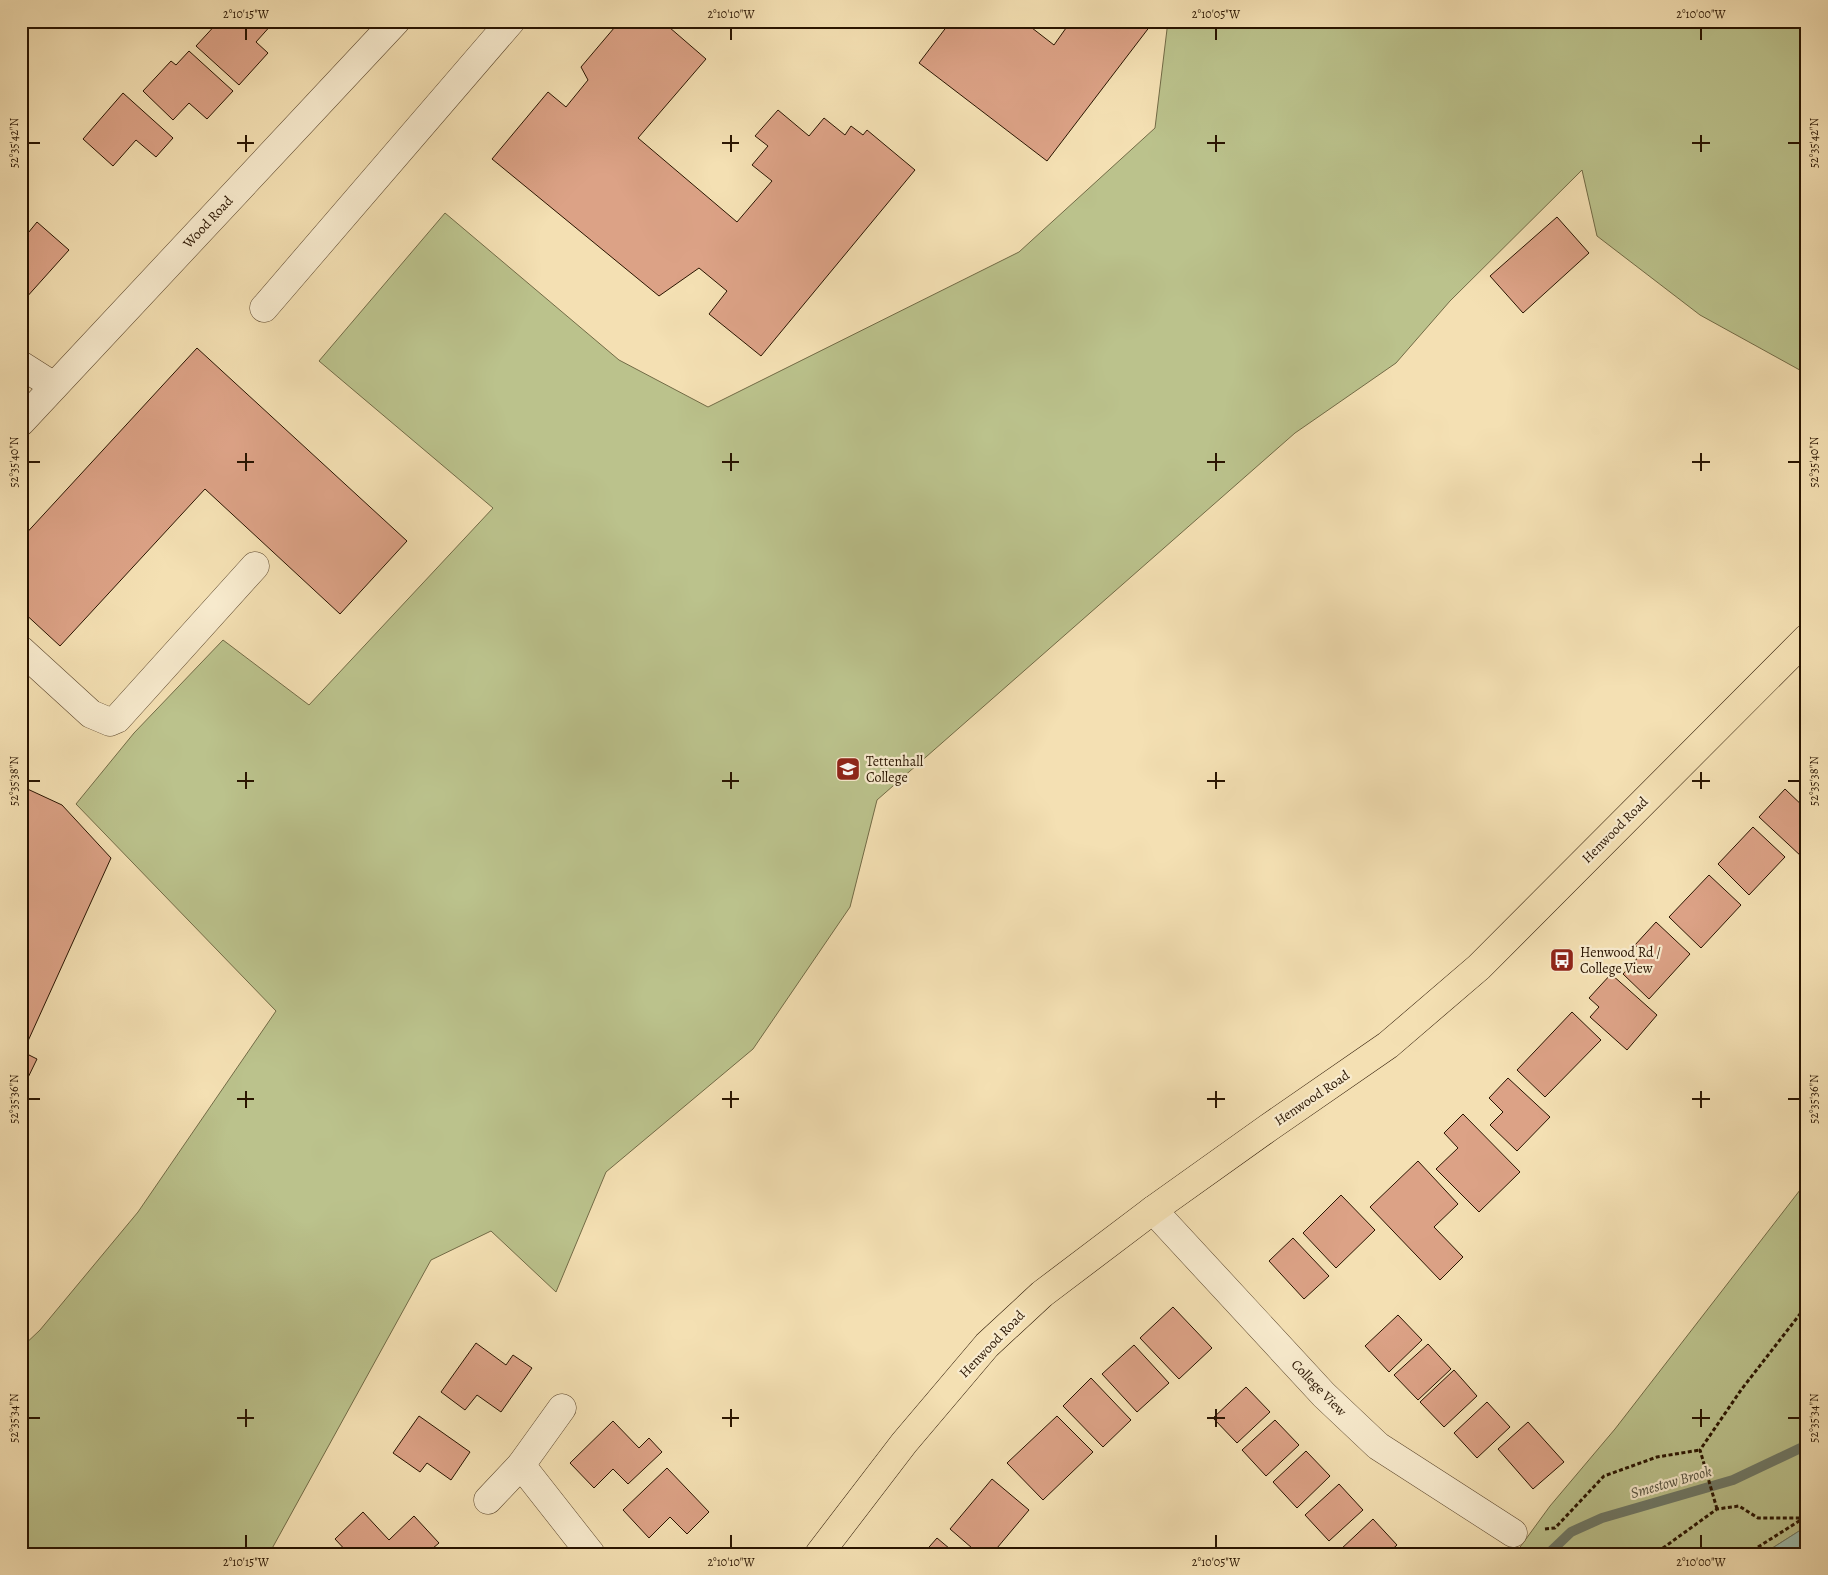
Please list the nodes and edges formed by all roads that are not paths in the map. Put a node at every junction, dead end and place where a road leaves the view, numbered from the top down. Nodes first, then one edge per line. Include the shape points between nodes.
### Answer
1 (396, 21) edge
2 (511, 21) edge
3 (264, 308) dead end
4 (21, 365) edge
5 (54, 386) junction
6 (21, 422) edge
7 (255, 566) dead end
8 (1807, 638) edge
9 (21, 650) edge
10 (1154, 1210) junction
11 (562, 1408) dead end
12 (521, 1465) junction
13 (488, 1500) dead end
14 (1513, 1533) road end
15 (591, 1554) edge
16 (819, 1554) edge

1 - 5 street, Wood Road
2 - 3 street
4 - 5 street
5 - 6 street, Wood Road
7 - 9 street via 117,719 110,722 91,714
8 - 10 main road, Henwood Road via 1479,967 1388,1045
10 - 14 street, College View via 1324,1396 1378,1446
10 - 16 main road, Henwood Road via 1042,1294 987,1345 904,1443
11 - 12 street
12 - 13 street
12 - 15 street

